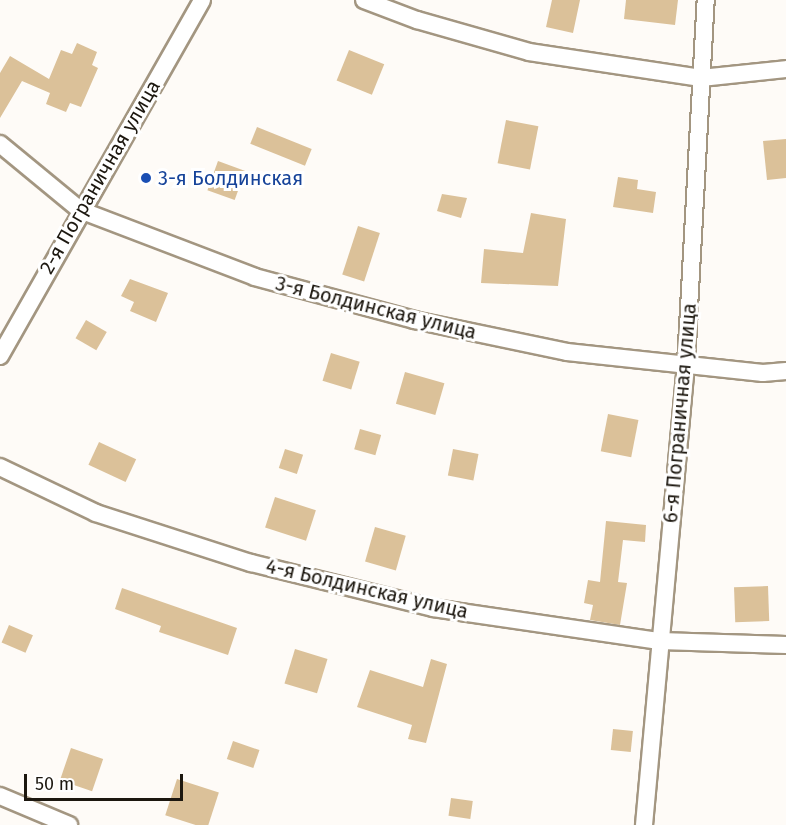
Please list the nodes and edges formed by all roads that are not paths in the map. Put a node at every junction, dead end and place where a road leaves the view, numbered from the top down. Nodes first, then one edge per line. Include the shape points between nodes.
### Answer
1 (202, 0) edge
2 (364, 0) edge
3 (706, 0) edge
4 (786, 69) edge
5 (701, 78) junction
6 (0, 144) edge
7 (80, 210) junction
8 (0, 356) edge
9 (686, 364) junction
10 (786, 370) edge
11 (0, 466) edge
12 (660, 641) junction
13 (786, 645) edge
14 (0, 796) edge
15 (69, 825) edge
16 (644, 825) edge

1 - 7 street, 2-я Пограничная улица
2 - 5 street via 417,20 529,52
3 - 5 street, 6-я Пограничная улица
4 - 5 street
5 - 9 street, 6-я Пограничная улица
6 - 7 street, 3-я Болдинская улица
7 - 8 street, 2-я Пограничная улица
7 - 9 street, 3-я Болдинская улица via 255,278 414,320 567,352
9 - 10 street, 3-я Болдинская улица via 763,373
9 - 12 street, 6-я Пограничная улица
11 - 12 street, 4-я Болдинская улица via 96,513 251,563 433,608
12 - 13 street, 4-я Болдинская улица
12 - 16 street, 6-я Пограничная улица
14 - 15 street

